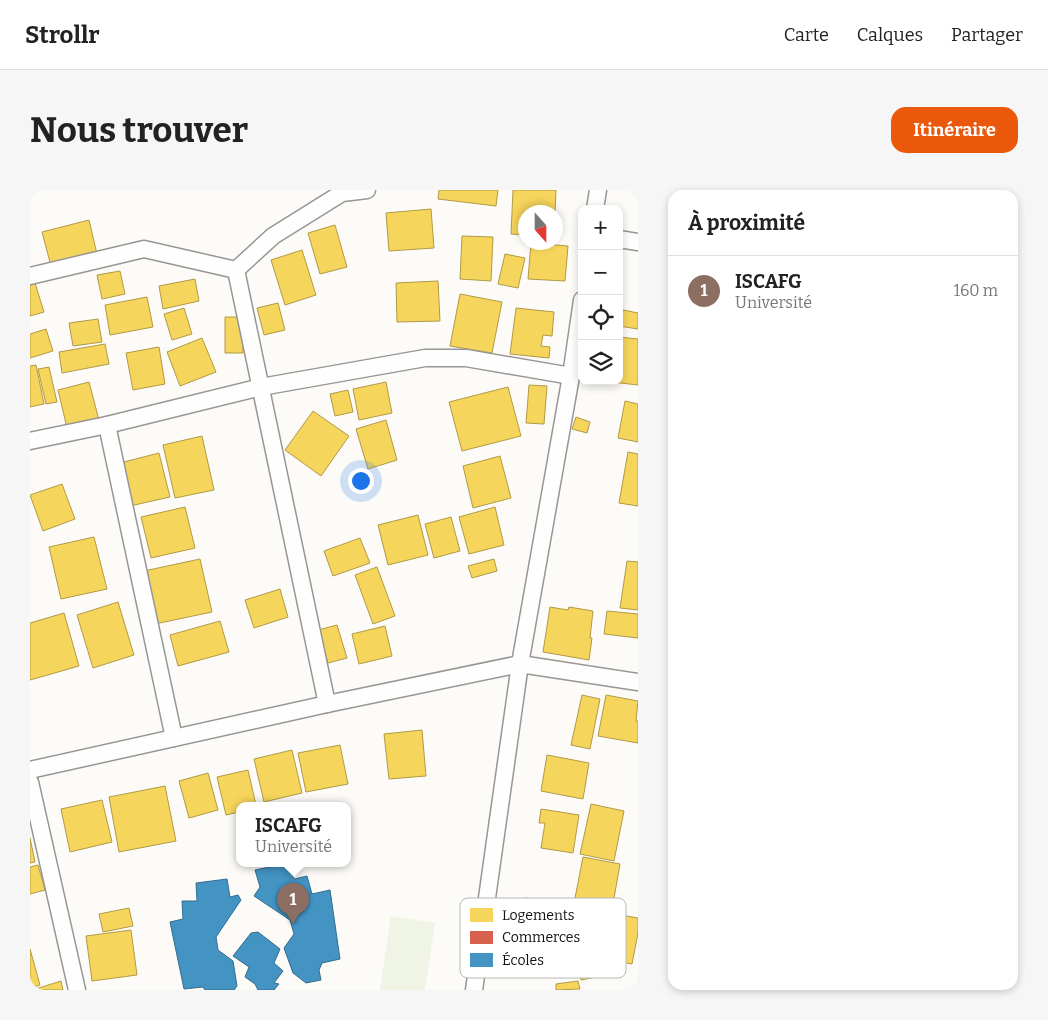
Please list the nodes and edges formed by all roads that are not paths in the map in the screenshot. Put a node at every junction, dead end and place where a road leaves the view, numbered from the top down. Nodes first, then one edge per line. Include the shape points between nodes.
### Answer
1 (367, 190) edge
2 (598, 190) edge
3 (596, 205) edge
4 (623, 240) edge
5 (638, 242) edge
6 (236, 270) junction
7 (30, 276) edge
8 (578, 328) edge
9 (571, 376) junction
10 (261, 387) junction
11 (107, 425) junction
12 (30, 441) edge
13 (520, 664) junction
14 (638, 682) edge
15 (327, 704) junction
16 (174, 738) junction
17 (30, 770) edge
18 (30, 782) edge
19 (487, 898) edge
20 (76, 990) edge

1 - 6 street via 342,193 273,236
2 - 3 street
4 - 5 street
6 - 7 street via 144,249
6 - 10 street
8 - 9 street
9 - 10 street via 466,358 425,358
9 - 13 street
10 - 11 street
10 - 15 street
11 - 12 street
11 - 16 street
13 - 14 street
13 - 15 street
13 - 19 street
15 - 16 street
16 - 17 street
18 - 20 street

